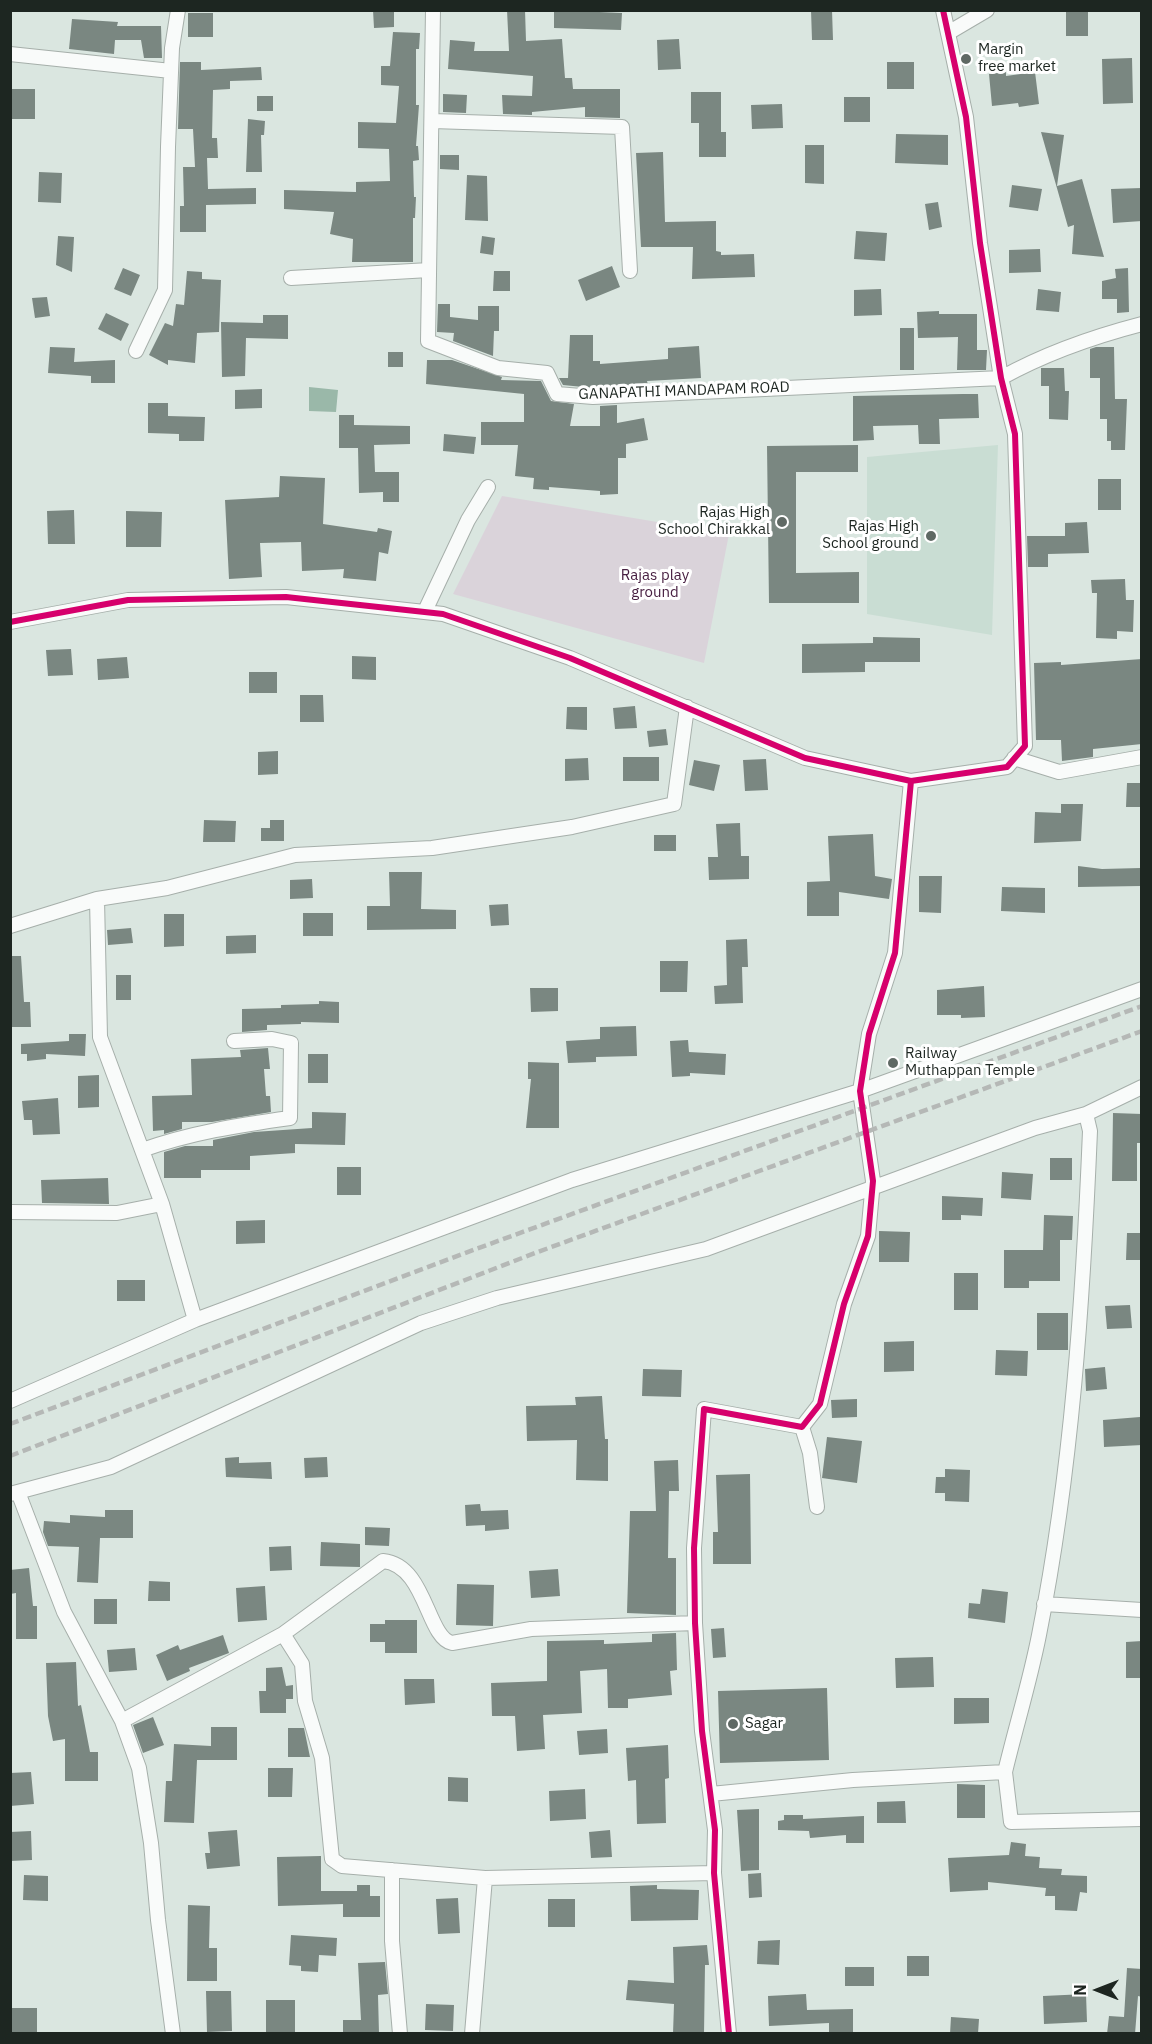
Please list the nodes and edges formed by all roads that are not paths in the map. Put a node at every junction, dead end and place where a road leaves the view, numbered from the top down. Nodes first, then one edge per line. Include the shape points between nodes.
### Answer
1 (178, 10) edge
2 (433, 10) edge
3 (943, 10) edge
4 (987, 10) edge
5 (948, 33) junction
6 (10, 54) edge
7 (171, 71) junction
8 (432, 121) junction
9 (429, 270) junction
10 (630, 271) dead end
11 (291, 278) dead end
12 (1142, 324) edge
13 (136, 351) dead end
14 (1001, 378) junction
15 (488, 487) dead end
16 (425, 612) junction
17 (10, 622) edge
18 (687, 707) junction
19 (1142, 757) edge
20 (1014, 758) junction
21 (911, 781) junction
22 (96, 899) junction
23 (10, 926) edge
24 (1142, 989) edge
25 (234, 1041) dead end
26 (1142, 1087) edge
27 (860, 1091) junction
28 (1086, 1114) junction
29 (142, 1150) junction
30 (872, 1187) junction
31 (162, 1204) junction
32 (10, 1212) edge
33 (195, 1320) junction
34 (10, 1401) edge
35 (802, 1427) junction
36 (14, 1493) edge
37 (817, 1507) dead end
38 (1044, 1604) junction
39 (1142, 1610) edge
40 (695, 1623) junction
41 (283, 1634) junction
42 (122, 1721) junction
43 (1005, 1772) junction
44 (711, 1794) junction
45 (1142, 1819) edge
46 (392, 1870) junction
47 (714, 1873) junction
48 (484, 1878) junction
49 (173, 2034) edge
50 (400, 2034) edge
51 (472, 2034) edge
52 (729, 2034) edge

1 - 7 street
2 - 8 street, GANAPATHI MANDAPAM ROAD
3 - 5 street
4 - 5 street
5 - 14 street via 966,117
6 - 7 street
7 - 13 street via 165,290
8 - 9 street, GANAPATHI MANDAPAM ROAD
8 - 10 street via 622,127
9 - 11 street
9 - 14 street, GANAPATHI MANDAPAM ROAD via 428,341 498,368 547,373 557,394 593,397
12 - 14 street via 1072,344
14 - 20 street via 1015,435 1025,746
15 - 16 street via 468,520
16 - 17 street via 286,597 140,600
16 - 18 street via 443,614 570,658
18 - 21 street via 805,758
18 - 22 street via 674,804 572,827 432,848 295,855 167,888
19 - 20 street via 1059,772
20 - 21 street via 1007,767
21 - 27 street via 895,953 869,1034
22 - 23 street
22 - 29 street via 100,1037
24 - 27 street
25 - 29 street via 272,1039 291,1043 290,1118 178,1137
26 - 28 street
27 - 30 street via 870,1146
27 - 33 street via 572,1180
28 - 30 street via 1035,1128
28 - 38 street via 1090,1131 1084,1282 1070,1435
29 - 31 street
30 - 35 street via 868,1236 844,1304 820,1404
30 - 36 street via 706,1249 497,1298 421,1323 111,1467
31 - 32 street via 117,1213
31 - 33 street
33 - 34 street
35 - 37 street via 810,1453
35 - 40 street via 704,1409 694,1548
36 - 42 street via 64,1612
38 - 39 street
38 - 43 street
40 - 41 street via 531,1629 452,1643 442,1637 409,1576 398,1565 383,1561
40 - 44 street via 702,1731
41 - 42 street
41 - 46 street via 302,1664 305,1701 326,1779 332,1859 342,1866
42 - 49 street via 139,1768
43 - 44 street via 852,1780
43 - 45 street via 1011,1822
44 - 47 street
46 - 48 street
46 - 50 street via 392,1941
47 - 48 street
47 - 52 street
48 - 51 street

